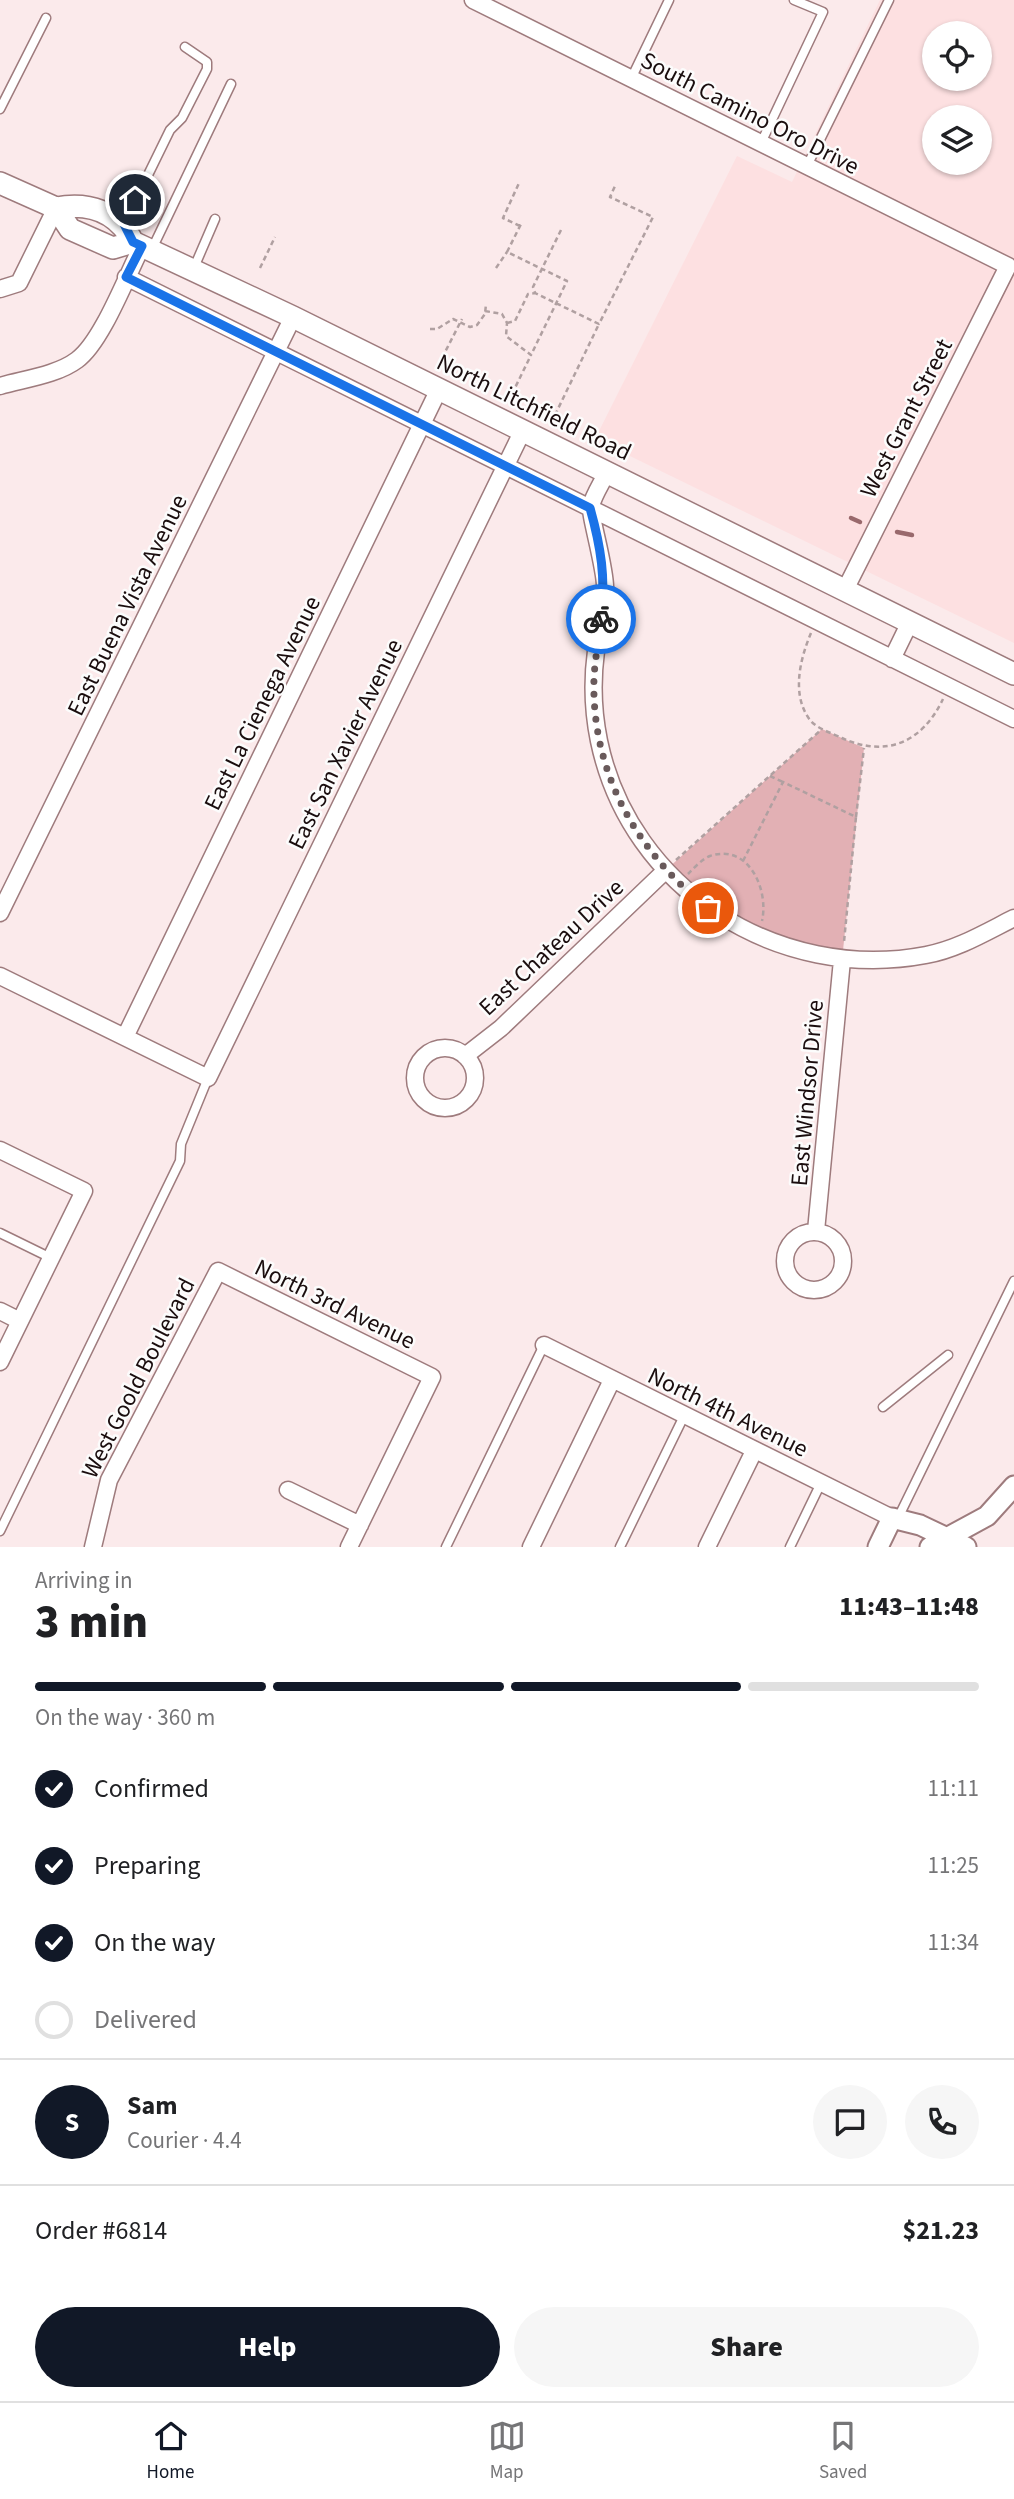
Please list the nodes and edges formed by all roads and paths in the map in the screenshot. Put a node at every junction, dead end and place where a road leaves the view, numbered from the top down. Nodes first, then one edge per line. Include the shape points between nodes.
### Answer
1 (473, 0) edge
2 (669, 0) edge
3 (794, 0) edge
4 (889, 0) edge
5 (46, 18) dead end
6 (185, 47) dead end
7 (631, 79) junction
8 (231, 84) dead end
9 (0, 109) edge
10 (761, 143) junction
11 (807, 166) junction
12 (0, 183) edge
13 (522, 184) dead end
14 (615, 186) dead end
15 (56, 208) junction
16 (215, 219) dead end
17 (561, 230) dead end
18 (275, 237) dead end
19 (137, 240) junction
20 (507, 252) junction
21 (1012, 263) edge
22 (260, 268) dead end
23 (496, 268) dead end
24 (542, 269) junction
25 (193, 270) junction
26 (126, 277) junction
27 (0, 289) edge
28 (535, 293) junction
29 (556, 303) junction
30 (486, 304) dead end
31 (485, 311) junction
32 (293, 317) junction
33 (461, 321) junction
34 (507, 323) junction
35 (599, 324) junction
36 (430, 329) dead end
37 (276, 353) junction
38 (531, 355) junction
39 (442, 358) dead end
40 (0, 386) edge
41 (439, 389) junction
42 (512, 394) dead end
43 (555, 415) dead end
44 (422, 425) junction
45 (523, 430) junction
46 (506, 466) junction
47 (607, 472) junction
48 (590, 508) junction
49 (845, 590) junction
50 (817, 622) junction
51 (910, 622) junction
52 (892, 659) junction
53 (1014, 674) edge
54 (949, 687) junction
55 (1014, 719) edge
56 (822, 729) junction
57 (864, 748) junction
58 (770, 776) junction
59 (783, 782) junction
60 (856, 817) junction
61 (743, 862) junction
62 (666, 870) junction
63 (678, 882) junction
64 (0, 913) edge
65 (1014, 918) edge
66 (757, 937) junction
67 (842, 960) junction
68 (0, 976) edge
69 (125, 1037) junction
70 (465, 1056) dead end
71 (208, 1077) junction
72 (0, 1150) edge
73 (816, 1231) dead end
74 (0, 1233) edge
75 (51, 1258) junction
76 (218, 1271) joint
77 (1014, 1282) edge
78 (0, 1311) edge
79 (20, 1321) junction
80 (544, 1345) joint
81 (948, 1355) dead end
82 (0, 1362) edge
83 (612, 1380) junction
84 (883, 1408) dead end
85 (684, 1416) junction
86 (754, 1451) junction
87 (821, 1483) junction
88 (1014, 1486) edge
89 (288, 1490) dead end
90 (895, 1519) junction
91 (360, 1525) junction
92 (0, 1531) edge
93 (939, 1542) edge
94 (93, 1547) edge
95 (349, 1547) edge
96 (446, 1547) edge
97 (531, 1547) edge
98 (620, 1547) edge
99 (707, 1547) edge
100 (790, 1547) edge
101 (878, 1547) edge
102 (966, 1547) edge

1 - 7 street, South Camino Oro Drive
2 - 7 lane
3 - 10 lane via 823,12
4 - 11 lane
5 - 9 lane
6 - 19 lane via 199,54 207,69 182,118 170,130
7 - 10 street, South Camino Oro Drive
8 - 19 lane
10 - 11 street, South Camino Oro Drive
11 - 21 street, South Camino Oro Drive
12 - 15 main road, North Litchfield Road
13 - 20 path via 503,218 521,225
14 - 35 path via 610,197 653,217
15 - 19 main road, North Litchfield Road via 82,204
15 - 27 street via 19,283
16 - 25 lane
17 - 24 path
18 - 22 path
19 - 25 main road, North Litchfield Road
19 - 26 street
20 - 23 path
20 - 24 path
21 - 49 street, West Grant Street
24 - 28 path via 533,287
24 - 29 path via 567,281
25 - 32 main road, North Litchfield Road
26 - 37 street
26 - 40 street via 94,341 78,359
28 - 29 path
28 - 34 path via 528,294 515,321
29 - 35 path
29 - 38 path
30 - 31 path
31 - 33 path via 477,326
31 - 34 path via 502,314
32 - 37 street, East Buena Vista Avenue
32 - 41 main road, North Litchfield Road
33 - 36 path via 453,319
33 - 39 path
34 - 38 path via 506,336
35 - 43 path
37 - 44 street
37 - 64 street, East Buena Vista Avenue
38 - 42 path
41 - 44 street, East La Cienega Avenue
41 - 45 main road, North Litchfield Road
44 - 46 street
44 - 69 street, East La Cienega Avenue
45 - 46 street, East San Xavier Avenue
45 - 47 main road, North Litchfield Road
46 - 48 street
46 - 71 street, East San Xavier Avenue
47 - 48 street
47 - 49 main road, North Litchfield Road
48 - 50 street
48 - 62 street via 605,589 594,679 598,741 612,789 625,814
49 - 51 main road, North Litchfield Road
50 - 52 street
50 - 56 path via 802,653 799,686 811,722
51 - 52 street
51 - 53 main road, North Litchfield Road
52 - 54 street
54 - 55 street
54 - 57 path via 935,716 917,734 889,747
56 - 57 path
56 - 58 path
57 - 60 path
58 - 59 path
58 - 62 path
59 - 60 path
59 - 61 path
60 - 67 path
61 - 63 path via 728,855 708,856
61 - 66 path via 763,887
62 - 63 street
62 - 70 street, East Chateau Drive via 501,1028
63 - 66 street via 708,908
65 - 67 street via 929,954
66 - 67 street
67 - 73 street, East Windsor Drive
68 - 69 street
69 - 71 street
71 - 92 lane via 181,1144 180,1161
72 - 75 street via 84,1191
74 - 75 lane
75 - 79 street
76 - 91 street, North 3rd Avenue via 432,1377
76 - 94 street, West Goold Boulevard via 109,1480
77 - 90 lane
78 - 79 street
79 - 82 street
80 - 83 street, North 4th Avenue
80 - 96 lane
81 - 84 lane
83 - 85 street, North 4th Avenue
83 - 97 street
85 - 86 street, North 4th Avenue
85 - 98 lane
86 - 87 street, North 4th Avenue
86 - 99 street
87 - 90 street, North 4th Avenue
87 - 100 lane
88 - 93 street via 987,1516
89 - 91 street
90 - 93 street via 919,1525
90 - 101 street
91 - 95 street
93 - 102 street

